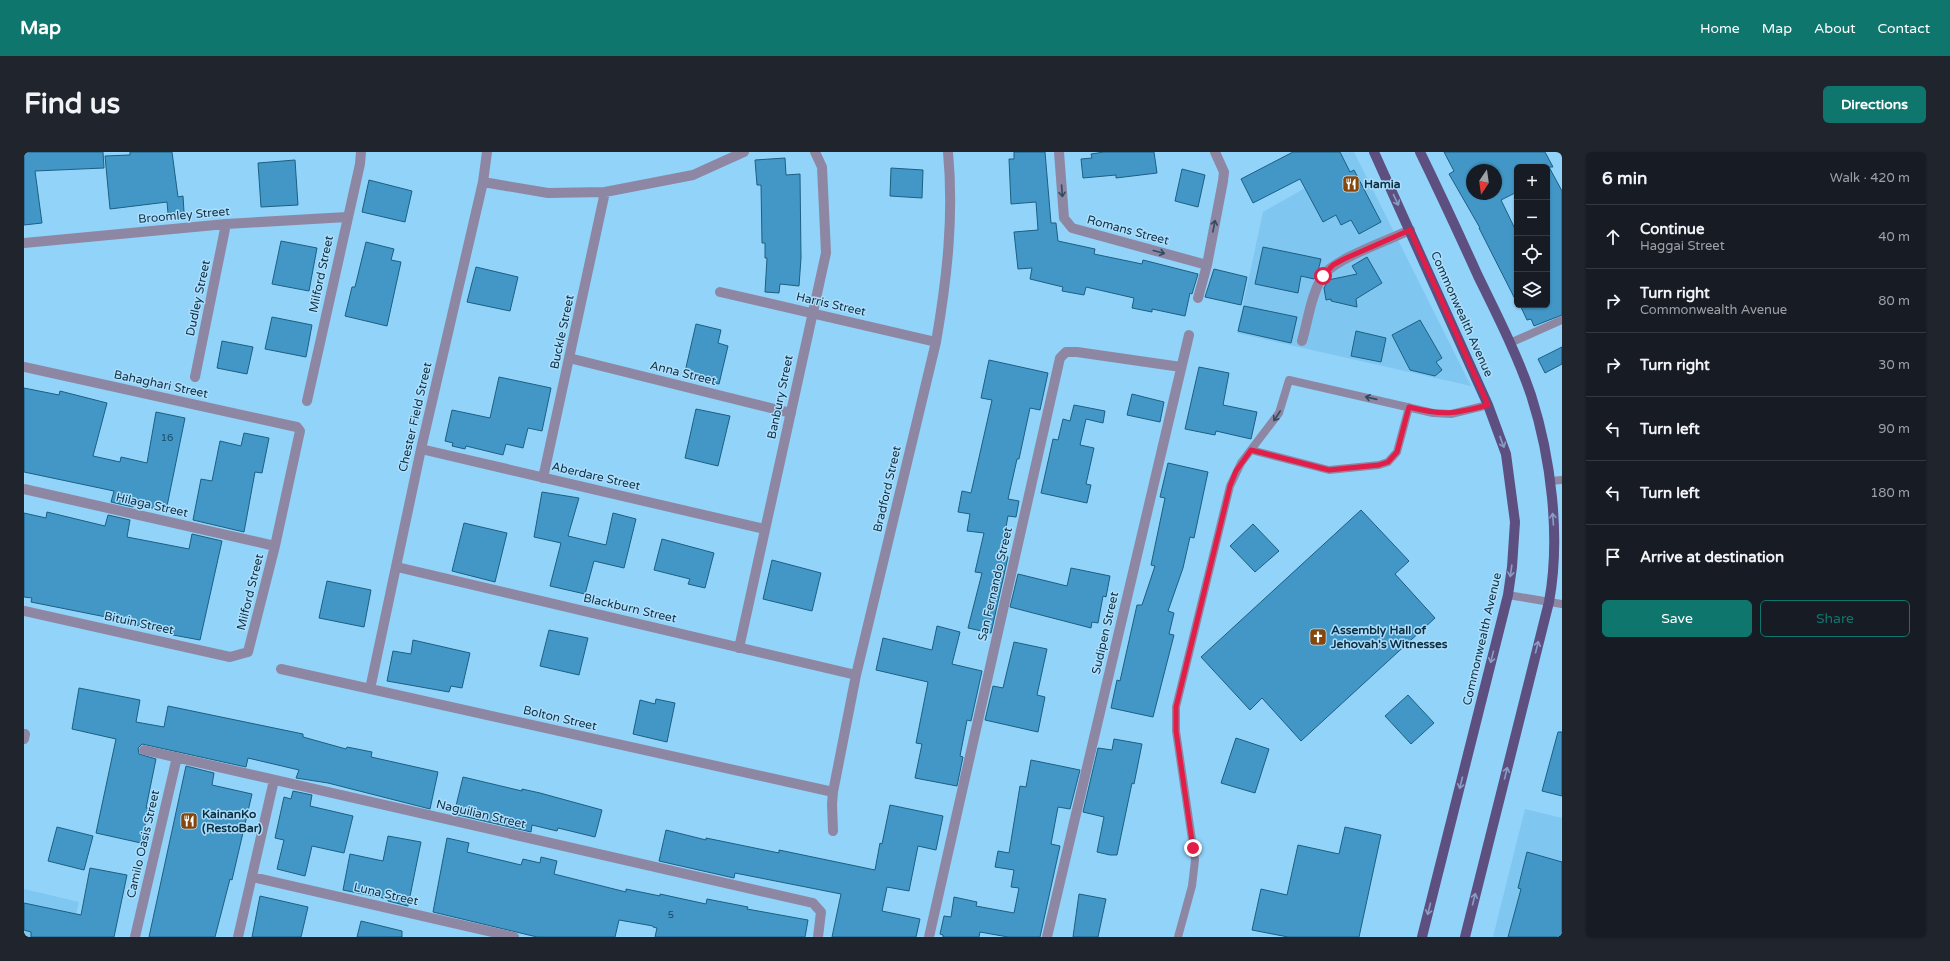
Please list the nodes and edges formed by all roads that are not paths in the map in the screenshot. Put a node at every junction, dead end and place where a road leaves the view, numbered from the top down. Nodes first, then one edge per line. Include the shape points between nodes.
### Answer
1 (361, 152) edge
2 (488, 152) edge
3 (744, 152) edge
4 (815, 152) edge
5 (948, 152) edge
6 (1059, 152) edge
7 (1214, 152) edge
8 (1374, 152) edge
9 (1420, 152) edge
10 (483, 182) junction
11 (605, 192) junction
12 (347, 217) junction
13 (226, 224) junction
14 (1410, 230) junction
15 (24, 244) edge
16 (1206, 265) junction
17 (720, 292) dead end
18 (1198, 298) dead end
19 (812, 313) junction
20 (1562, 320) edge
21 (1189, 335) dead end
22 (1302, 341) dead end
23 (936, 342) junction
24 (1510, 343) junction
25 (569, 358) junction
26 (1181, 366) junction
27 (24, 367) edge
28 (195, 377) dead end
29 (307, 401) dead end
30 (1488, 405) junction
31 (1409, 407) junction
32 (790, 413) junction
33 (292, 426) joint
34 (421, 449) junction
35 (1251, 450) junction
36 (544, 478) junction
37 (1562, 480) edge
38 (1550, 481) junction
39 (24, 489) edge
40 (764, 529) junction
41 (275, 546) junction
42 (397, 567) junction
43 (1508, 594) junction
44 (1549, 602) junction
45 (1562, 604) edge
46 (24, 611) edge
47 (739, 648) junction
48 (248, 652) joint
49 (281, 668) dead end
50 (856, 675) junction
51 (370, 688) junction
52 (144, 750) dead end
53 (177, 757) junction
54 (274, 780) junction
55 (833, 792) junction
56 (833, 831) dead end
57 (252, 877) junction
58 (135, 937) edge
59 (238, 937) edge
60 (514, 937) edge
61 (818, 937) edge
62 (929, 937) edge
63 (1047, 937) edge
64 (1178, 937) edge
65 (1422, 937) edge
66 (1465, 937) edge

1 - 12 street, Milford Street
2 - 10 street, Chester Field Street
3 - 11 street via 693,175
4 - 19 street, Banbury Street via 822,167 826,253
5 - 23 street, Bradford Street via 950,243
6 -> 16 street, Romans Street via 1064,218 1072,228
16 -> 7 street via 1224,172
8 -> 14 main road, Commonwealth Avenue
9 - 24 main road
10 - 11 street via 548,193
10 - 34 street, Chester Field Street
11 - 25 street, Buckle Street
12 - 13 street, Broomley Street
12 - 29 street, Milford Street
13 - 15 street, Broomley Street
13 - 28 street, Dudley Street
14 - 22 street via 1333,265 1323,276 1315,295
14 - 30 main road, Commonwealth Avenue
16 - 18 street
17 - 19 street, Harris Street
19 - 23 street, Harris Street
19 - 32 street, Banbury Street
20 - 24 lane
21 - 26 street, Sudipen Street
23 - 50 street, Bradford Street
24 - 38 main road via 1531,395 1544,443
25 - 32 street, Anna Street
25 - 36 street, Buckle Street
26 - 62 street, San Fernando Street via 1077,352 1066,352 1060,358
26 - 63 street, Sudipen Street
27 - 33 street, Bahaghari Street
30 - 31 lane via 1451,414
30 -> 43 main road, Commonwealth Avenue via 1506,454 1515,522
31 - 35 lane via 1397,452 1388,462 1379,465 1329,470
31 -> 35 lane via 1290,380 1279,413
32 - 40 street, Banbury Street
33 - 41 street, Milford Street via 300,431
34 - 36 street, Aberdare Street
34 - 42 street, Chester Field Street
35 - 64 lane via 1236,471 1230,486 1176,707 1176,731 1195,860 1192,886
36 - 40 street, Aberdare Street
37 - 38 lane
44 -> 38 main road via 1553,571
39 - 41 street, Hilaga Street
40 - 47 street, Banbury Street
41 - 48 street, Milford Street
42 - 47 street, Blackburn Street
42 - 51 street, Chester Field Street
43 - 44 lane
43 -> 65 main road, Commonwealth Avenue
44 - 45 lane
66 -> 44 main road
46 - 48 street, Bituin Street via 230,657 238,657
47 - 50 street, Blackburn Street
49 - 51 street, Bolton Street
50 - 55 street, Bradford Street
51 - 55 street, Bolton Street
52 - 53 street, Naguilian Street
53 - 54 street, Naguilian Street
53 - 58 street, Camilo Oasis Street
54 - 57 street
54 - 61 street, Naguilian Street via 812,903 821,912
55 - 56 street, Bradford Street
57 - 59 street
57 - 60 street, Luna Street

